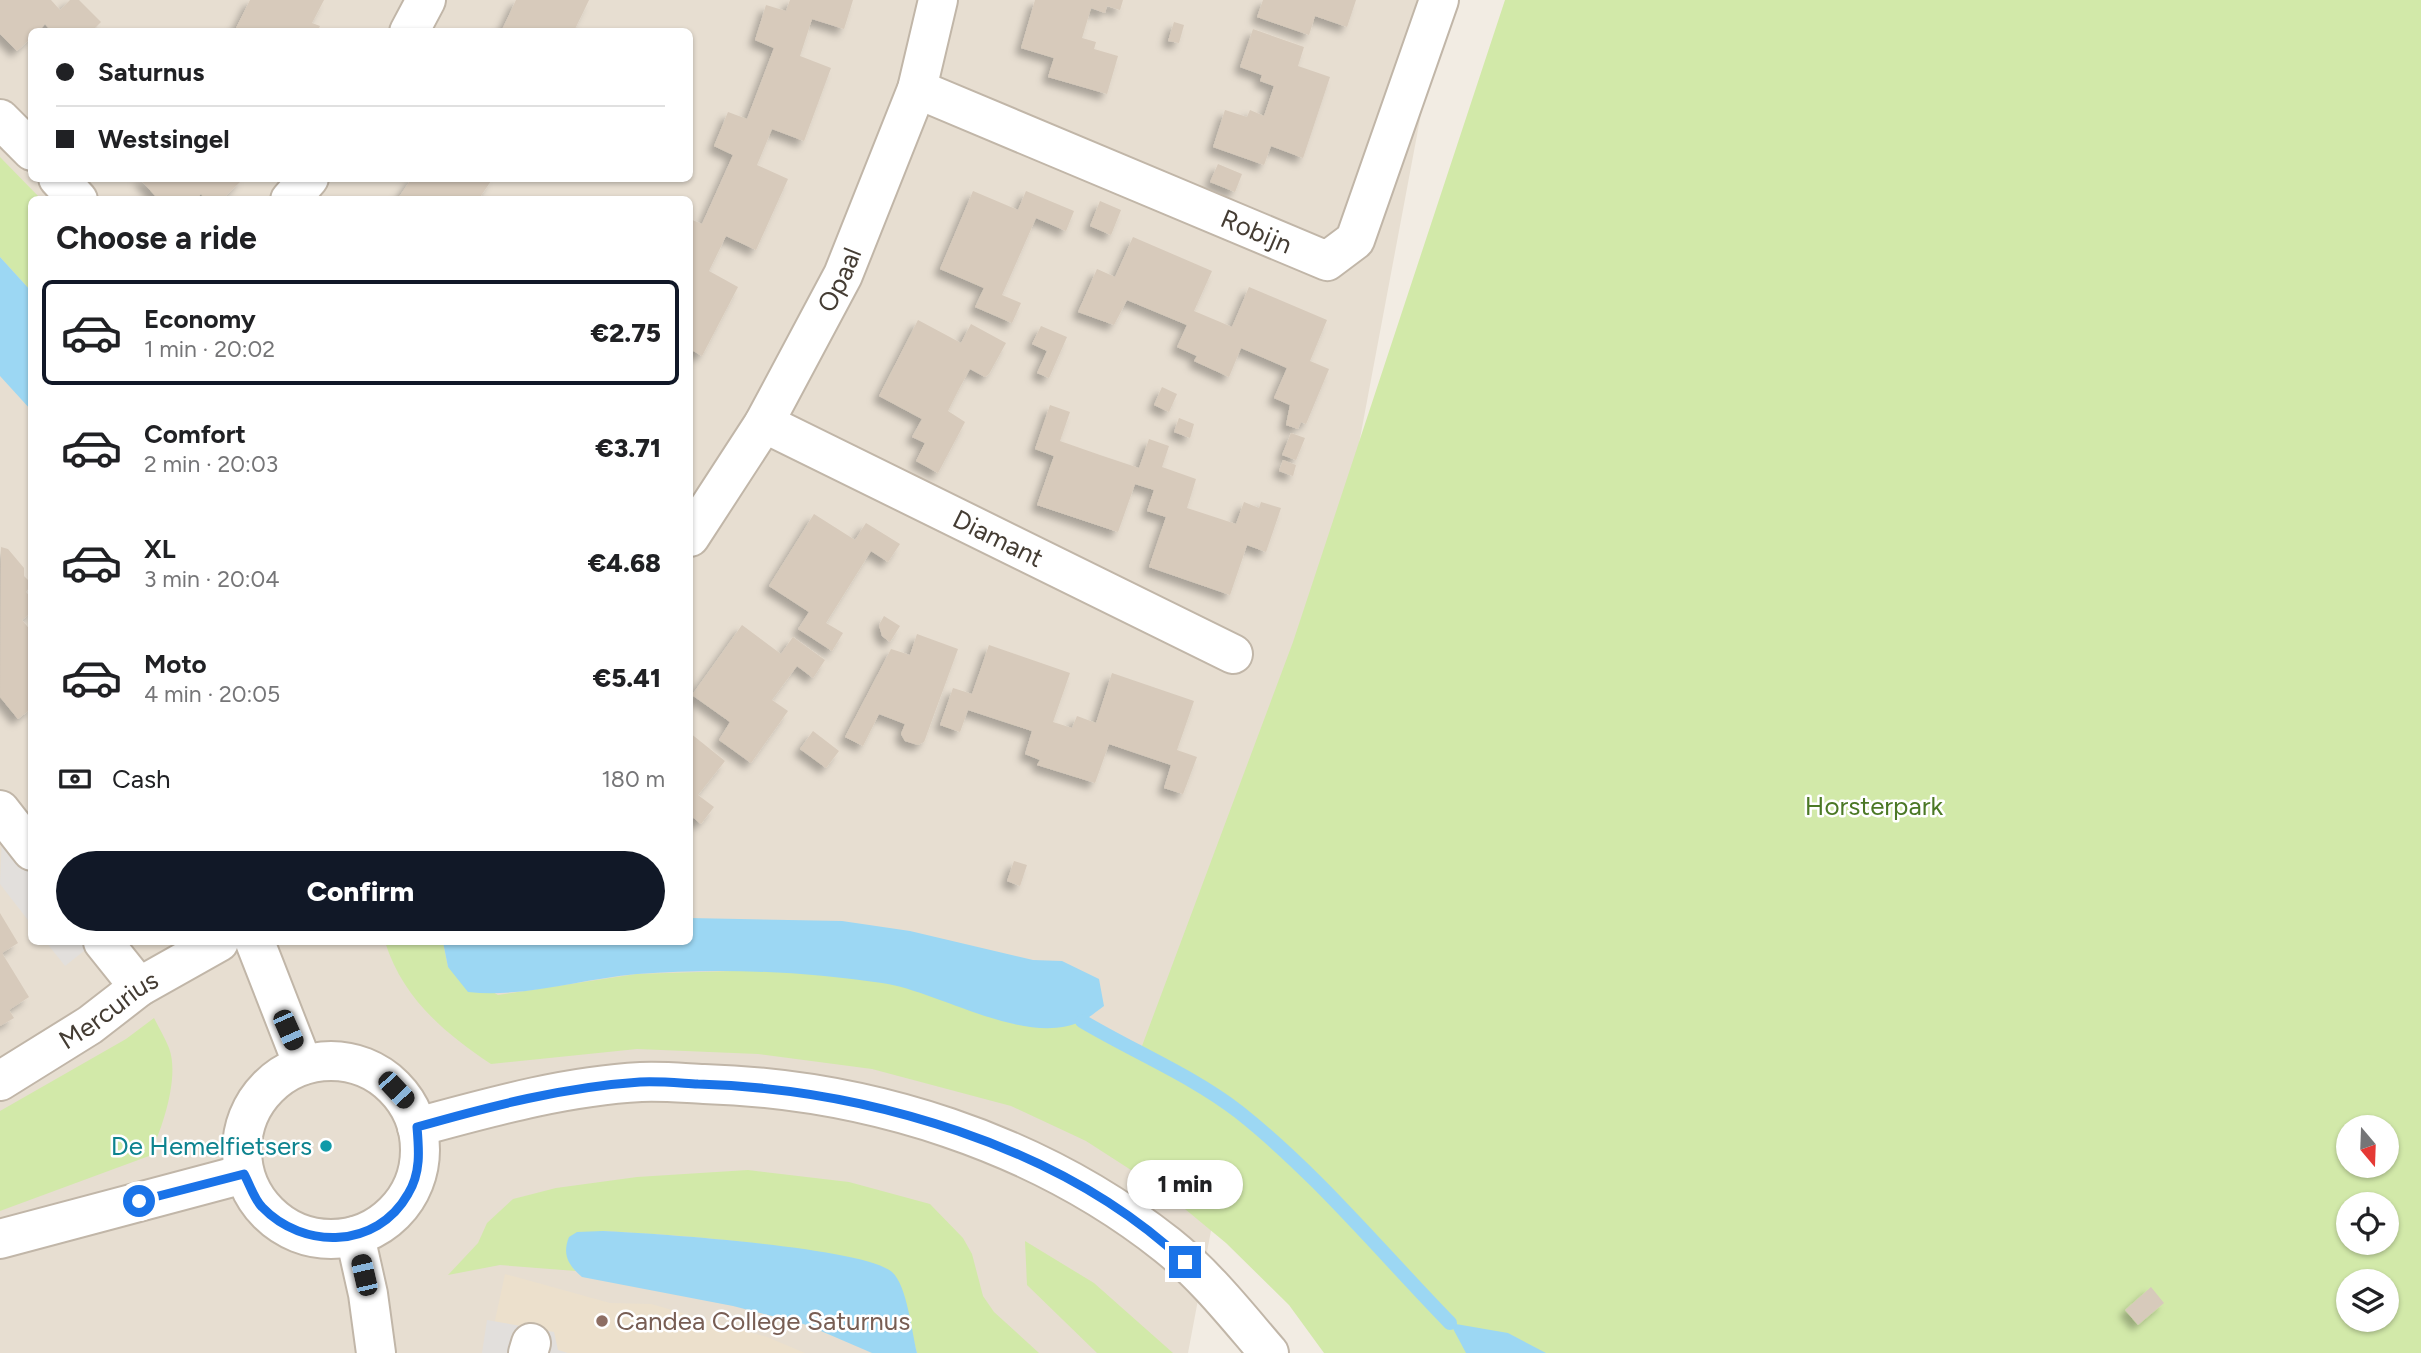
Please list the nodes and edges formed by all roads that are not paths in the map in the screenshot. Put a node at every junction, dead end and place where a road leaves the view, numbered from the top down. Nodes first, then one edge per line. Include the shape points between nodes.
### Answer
1 (426, 0) edge
2 (938, 0) edge
3 (1439, 0) edge
4 (411, 28) edge
5 (918, 89) junction
6 (0, 119) edge
7 (28, 148) edge
8 (62, 182) edge
9 (306, 182) edge
10 (74, 196) edge
11 (293, 196) edge
12 (764, 423) junction
13 (693, 532) edge
14 (1233, 654) dead end
15 (0, 810) edge
16 (28, 845) edge
17 (105, 945) edge
18 (214, 945) edge
19 (256, 945) edge
20 (139, 987) junction
21 (303, 1065) junction
22 (0, 1082) edge
23 (417, 1127) junction
24 (244, 1174) junction
25 (355, 1236) junction
26 (0, 1239) edge
27 (376, 1353) edge
28 (1269, 1353) edge

1 - 4 street
2 - 5 street, Opaal
3 - 5 street, Robijn via 1355,240 1327,261
5 - 12 street, Opaal via 843,275
6 - 7 street
8 - 10 street
9 - 11 street
12 - 13 street, Opaal
12 - 14 street, Diamant
15 - 16 street
17 - 20 street
18 - 20 street, Mercurius
19 - 21 street
20 - 22 street, Mercurius via 90,1025
21 - 23 street via 332,1060 360,1065 377,1074 405,1100
21 - 24 street via 273,1082 251,1108 242,1140
23 - 25 street via 420,1161 408,1194 386,1221
23 - 28 street via 568,1090 642,1082 816,1093 886,1109 992,1143 1080,1186 1167,1246 1221,1296
24 - 25 street via 260,1206 286,1228 320,1239
24 - 26 street
25 - 27 street

